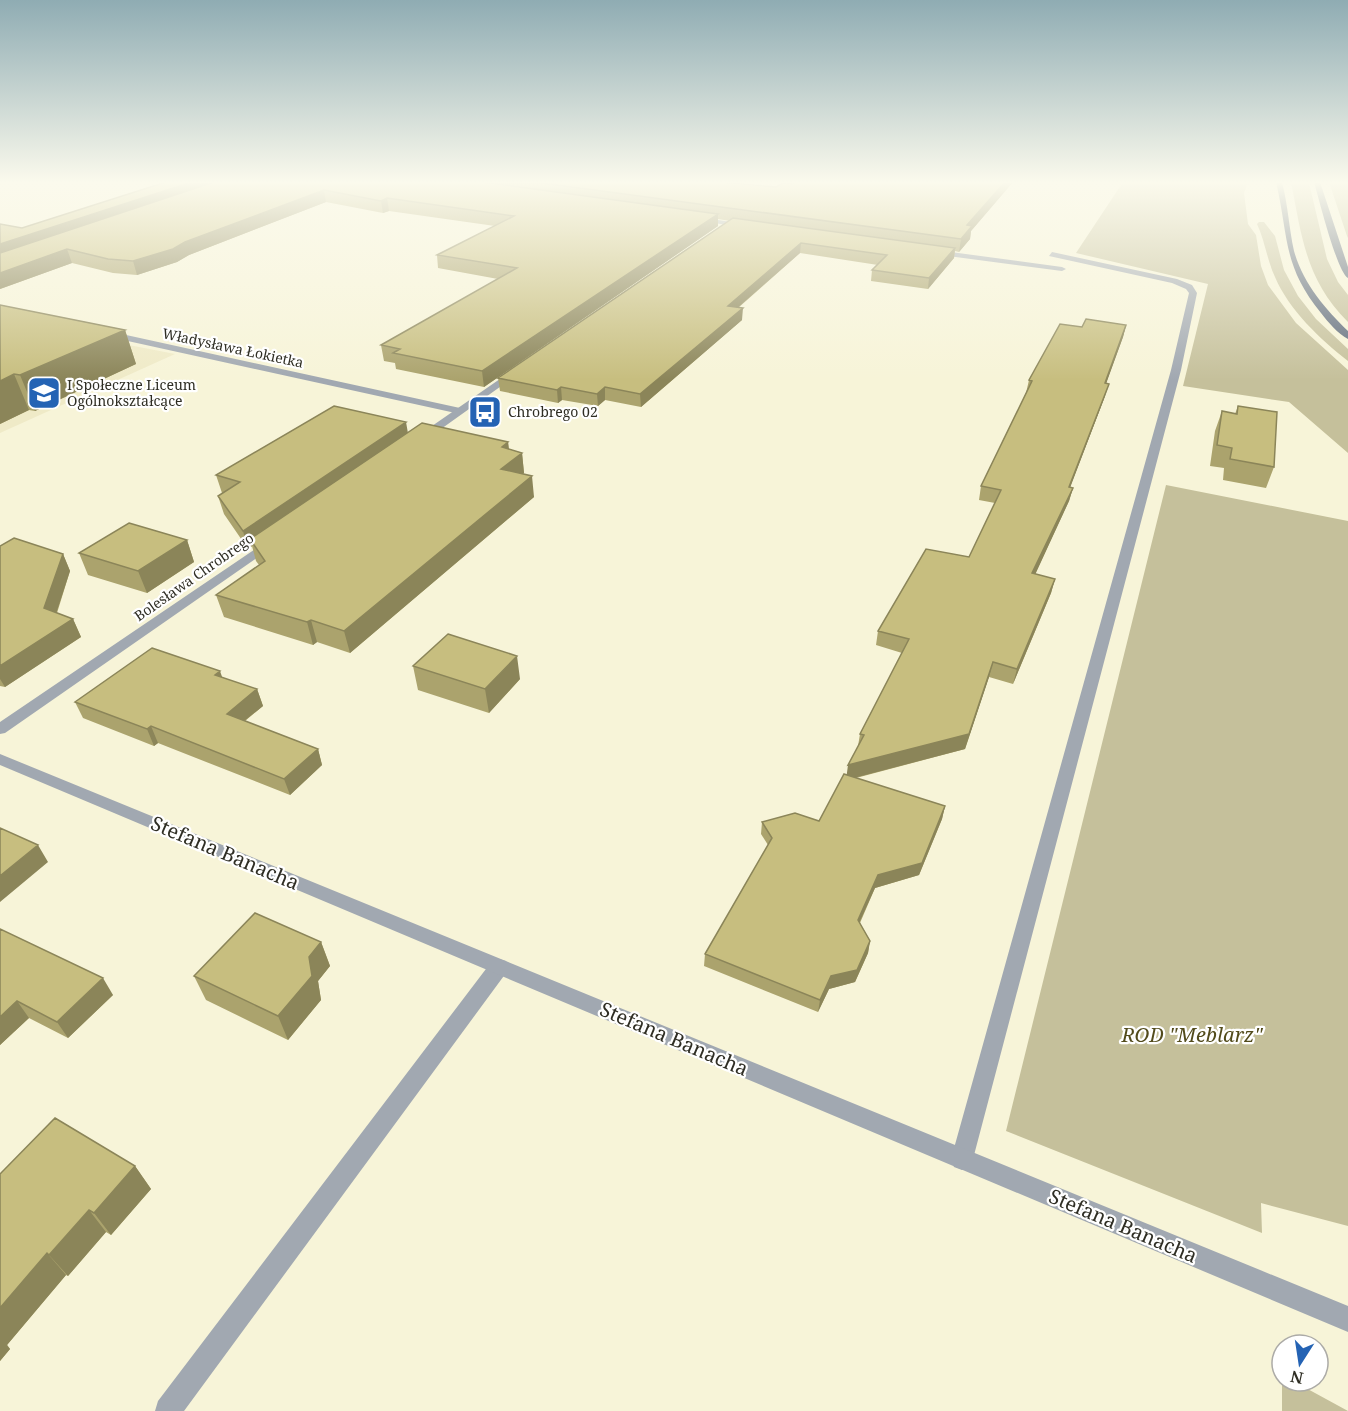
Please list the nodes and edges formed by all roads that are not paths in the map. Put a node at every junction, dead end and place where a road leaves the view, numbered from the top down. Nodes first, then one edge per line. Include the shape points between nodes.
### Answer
1 (1290, 248) edge
2 (1337, 248) edge
3 (932, 251) edge
4 (1053, 254) dead end
5 (1062, 269) dead end
6 (1348, 276) edge
7 (99, 332) edge
8 (1348, 336) edge
9 (524, 367) edge
10 (460, 411) junction
11 (410, 446) edge
12 (283, 534) edge
13 (0, 729) edge
14 (0, 759) edge
15 (499, 967) junction
16 (962, 1159) junction
17 (1348, 1319) edge
18 (168, 1411) edge

1 - 8 main road via 1305,287
2 - 6 main road
3 - 5 street
4 - 16 street via 1174,281 1190,287 1193,293 1178,362
7 - 10 street, Władysława Łokietka
9 - 10 street
10 - 11 street
12 - 13 street, Bolesława Chrobrego
14 - 15 street, Stefana Banacha
15 - 16 street, Stefana Banacha
15 - 18 street
16 - 17 street, Stefana Banacha

